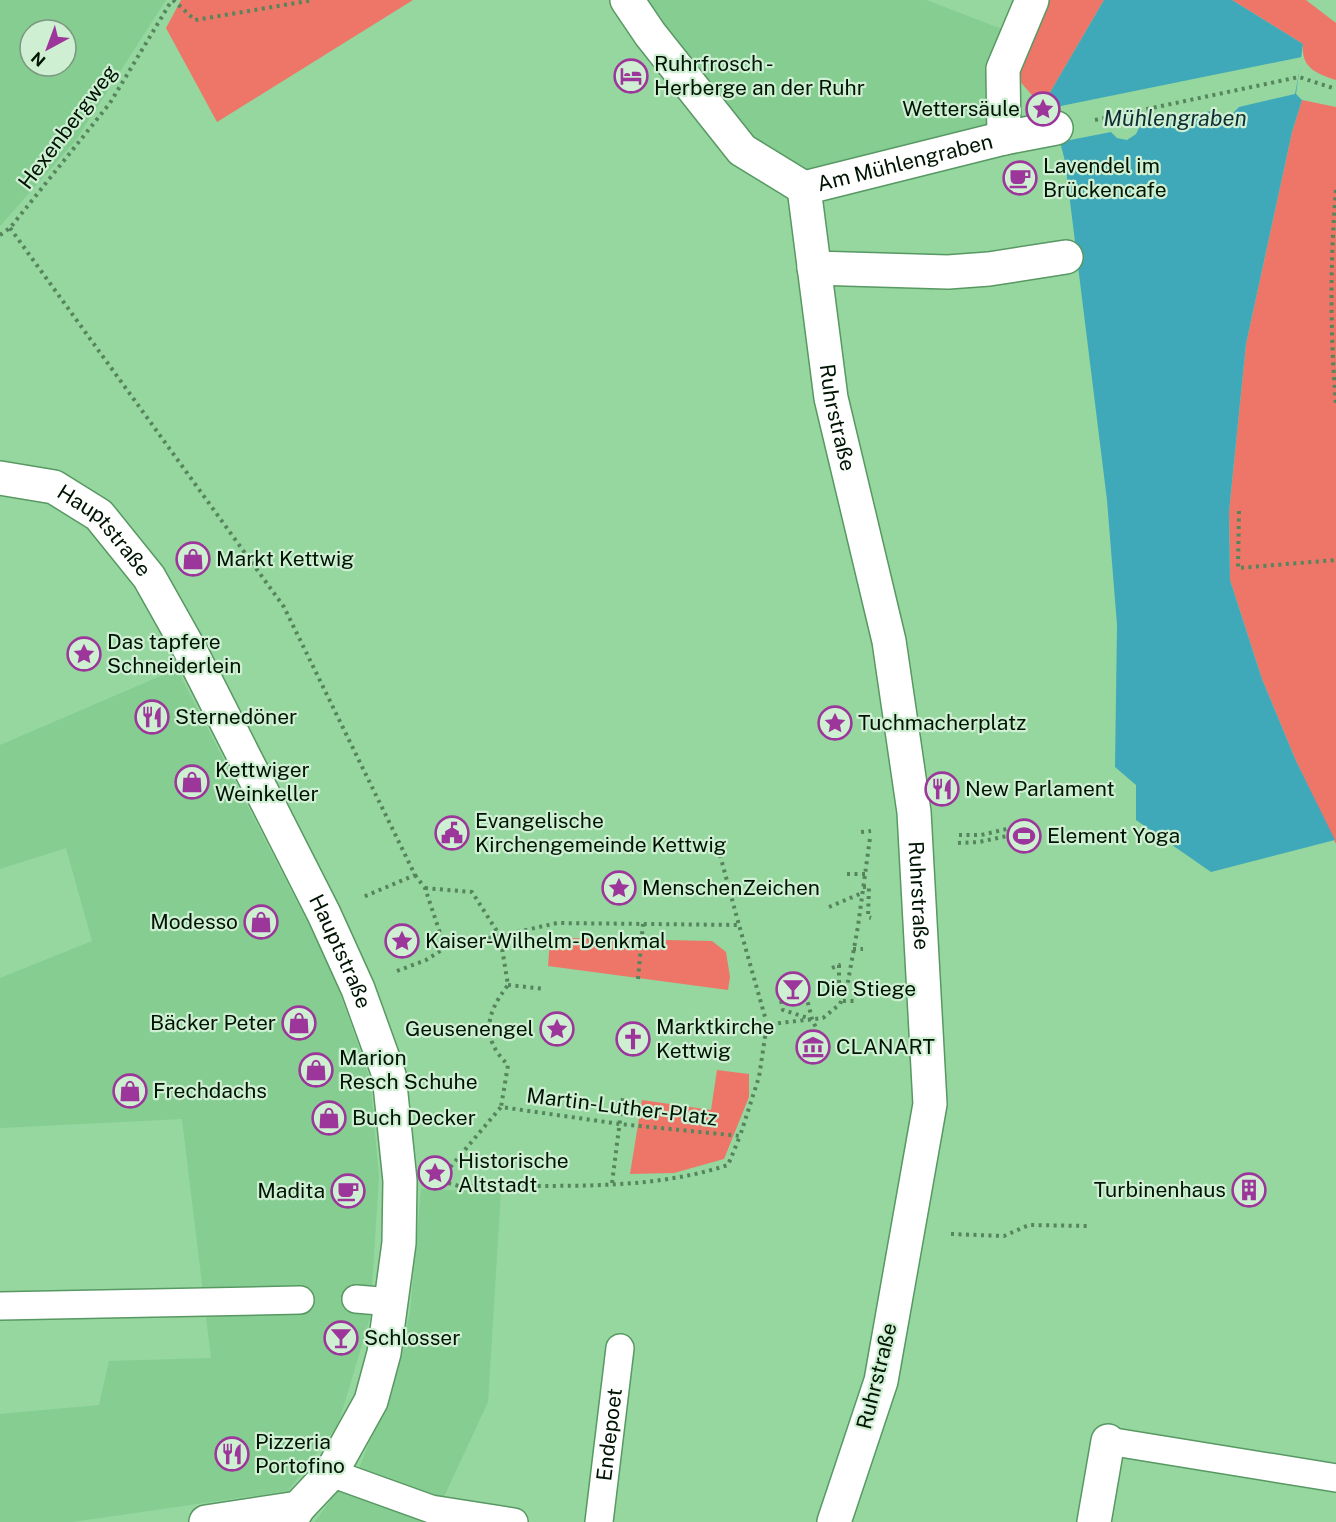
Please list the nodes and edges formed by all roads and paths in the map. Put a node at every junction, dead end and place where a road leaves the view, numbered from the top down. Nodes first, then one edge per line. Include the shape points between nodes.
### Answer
1 (173, 0) edge
2 (313, 0) edge
3 (627, 0) edge
4 (1032, 0) edge
5 (1336, 89) edge
6 (1056, 128) joint
7 (1004, 138) junction
8 (804, 188) junction
9 (1336, 190) edge
10 (10, 228) junction
11 (0, 235) edge
12 (1066, 257) dead end
13 (814, 268) junction
14 (1336, 404) edge
15 (0, 478) edge
16 (1239, 511) dead end
17 (1336, 560) edge
18 (1011, 828) dead end
19 (871, 831) dead end
20 (861, 832) dead end
21 (1012, 835) dead end
22 (915, 836) junction
23 (870, 841) dead end
24 (979, 842) dead end
25 (720, 855) dead end
26 (847, 874) dead end
27 (865, 874) junction
28 (415, 875) junction
29 (863, 887) junction
30 (425, 888) junction
31 (862, 893) junction
32 (829, 907) dead end
33 (324, 914) junction
34 (872, 918) dead end
35 (643, 924) junction
36 (739, 925) junction
37 (500, 936) junction
38 (445, 948) junction
39 (854, 949) junction
40 (863, 949) dead end
41 (408, 965) dead end
42 (832, 968) dead end
43 (638, 979) dead end
44 (508, 985) junction
45 (545, 989) dead end
46 (806, 995) dead end
47 (781, 1001) dead end
48 (842, 1001) junction
49 (854, 1001) dead end
50 (812, 1020) junction
51 (767, 1024) junction
52 (730, 1029) dead end
53 (823, 1043) dead end
54 (623, 1097) dead end
55 (501, 1107) junction
56 (620, 1124) junction
57 (740, 1136) junction
58 (612, 1183) junction
59 (1091, 1226) dead end
60 (909, 1232) junction
61 (356, 1299) dead end
62 (300, 1300) dead end
63 (392, 1302) junction
64 (0, 1306) edge
65 (620, 1348) dead end
66 (1108, 1441) joint
67 (331, 1473) junction
68 (1336, 1478) edge
69 (294, 1515) edge
70 (206, 1522) edge
71 (514, 1522) edge
72 (599, 1522) edge
73 (834, 1522) edge
74 (1094, 1522) edge

1 - 2 path via 195,20
1 - 10 path, Hexenbergweg via 110,103
3 - 8 street via 742,150
4 - 7 street, Am Mühlengraben via 1003,69
5 - 6 path via 1299,77
6 - 7 street, Am Mühlengraben
7 - 8 street, Am Mühlengraben
8 - 13 street, Ruhrstraße
9 - 14 path via 1331,302
10 - 11 path, Hexenbergweg
10 - 28 path via 284,607
12 - 13 street via 948,272
13 - 22 street, Ruhrstraße via 831,398 889,641
15 - 33 street, Hauptstraße via 54,487 99,514 149,577
16 - 17 path via 1238,568
18 - 22 path via 981,835
19 - 20 path
21 - 24 path
22 - 60 street, Ruhrstraße via 930,1104
23 - 27 path
25 - 36 path, Martin-Luther-Platz
26 - 27 path
27 - 29 path
28 - 30 path
28 - 33 path
29 - 31 path
29 - 34 path via 871,887 868,917
30 - 37 path via 472,892
30 - 38 path
31 - 32 path
31 - 39 path
33 - 63 street, Hauptstraße via 358,989 389,1075 400,1181 399,1243
35 - 36 path
35 - 37 path via 557,923
35 - 43 path
36 - 51 path, Martin-Luther-Platz
37 - 38 path
37 - 44 path
38 - 41 path
39 - 40 path
39 - 48 path
42 - 48 path via 839,965
44 - 45 path
44 - 55 path, Martin-Luther-Platz via 495,1002 489,1023 492,1050 508,1065
46 - 50 path
47 - 50 path via 783,1010
48 - 49 path
48 - 50 path via 829,1016
50 - 51 path
50 - 53 path
51 - 52 path via 732,1023
51 - 57 path, Martin-Luther-Platz via 759,1077
54 - 56 path
55 - 56 path, Martin-Luther-Platz
55 - 58 path, Martin-Luther-Platz via 440,1180 459,1186
56 - 57 path, Martin-Luther-Platz
56 - 58 path
57 - 58 path, Martin-Luther-Platz via 728,1164 699,1174
59 - 60 path via 1029,1225 1004,1236
60 - 73 street, Ruhrstraße via 881,1381
61 - 63 lane
62 - 64 lane
63 - 67 street, Hauptstraße via 371,1401
65 - 72 lane, Endepoet
66 - 68 lane
66 - 74 street
67 - 69 street, Hauptstraße
67 - 71 lane via 431,1509
69 - 70 street

